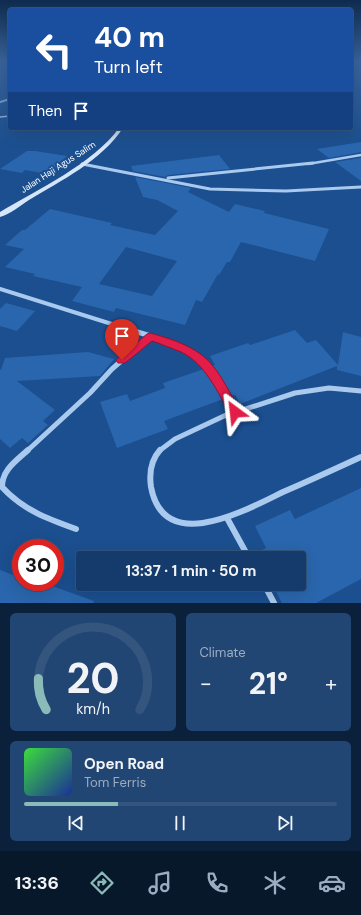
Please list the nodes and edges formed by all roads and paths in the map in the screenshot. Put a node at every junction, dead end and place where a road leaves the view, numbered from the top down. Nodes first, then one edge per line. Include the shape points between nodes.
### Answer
1 (120, 130) edge
2 (361, 155) edge
3 (82, 164) junction
4 (163, 179) junction
5 (361, 187) edge
6 (0, 215) edge
7 (0, 289) edge
8 (150, 336) junction
9 (361, 391) edge
10 (235, 412) junction
11 (361, 457) edge
12 (227, 518) junction
13 (76, 529) dead end
14 (245, 551) edge
15 (268, 591) edge
16 (274, 603) edge

1 - 3 main road, Jalan Haji Agus Salim via 110,143
2 - 4 street via 296,166
3 - 4 street
3 - 6 main road, Jalan Haji Agus Salim
4 - 5 street via 230,191 310,191
7 - 8 street
8 - 10 street via 197,357 209,369
8 - 13 street via 112,368 90,393 7,469 2,479 2,487 12,500 40,516
9 - 10 street via 326,388 308,390
10 - 12 street via 175,438 165,445 154,458 150,478 156,506 173,520 192,525
11 - 12 street
12 - 14 street
15 - 16 street

